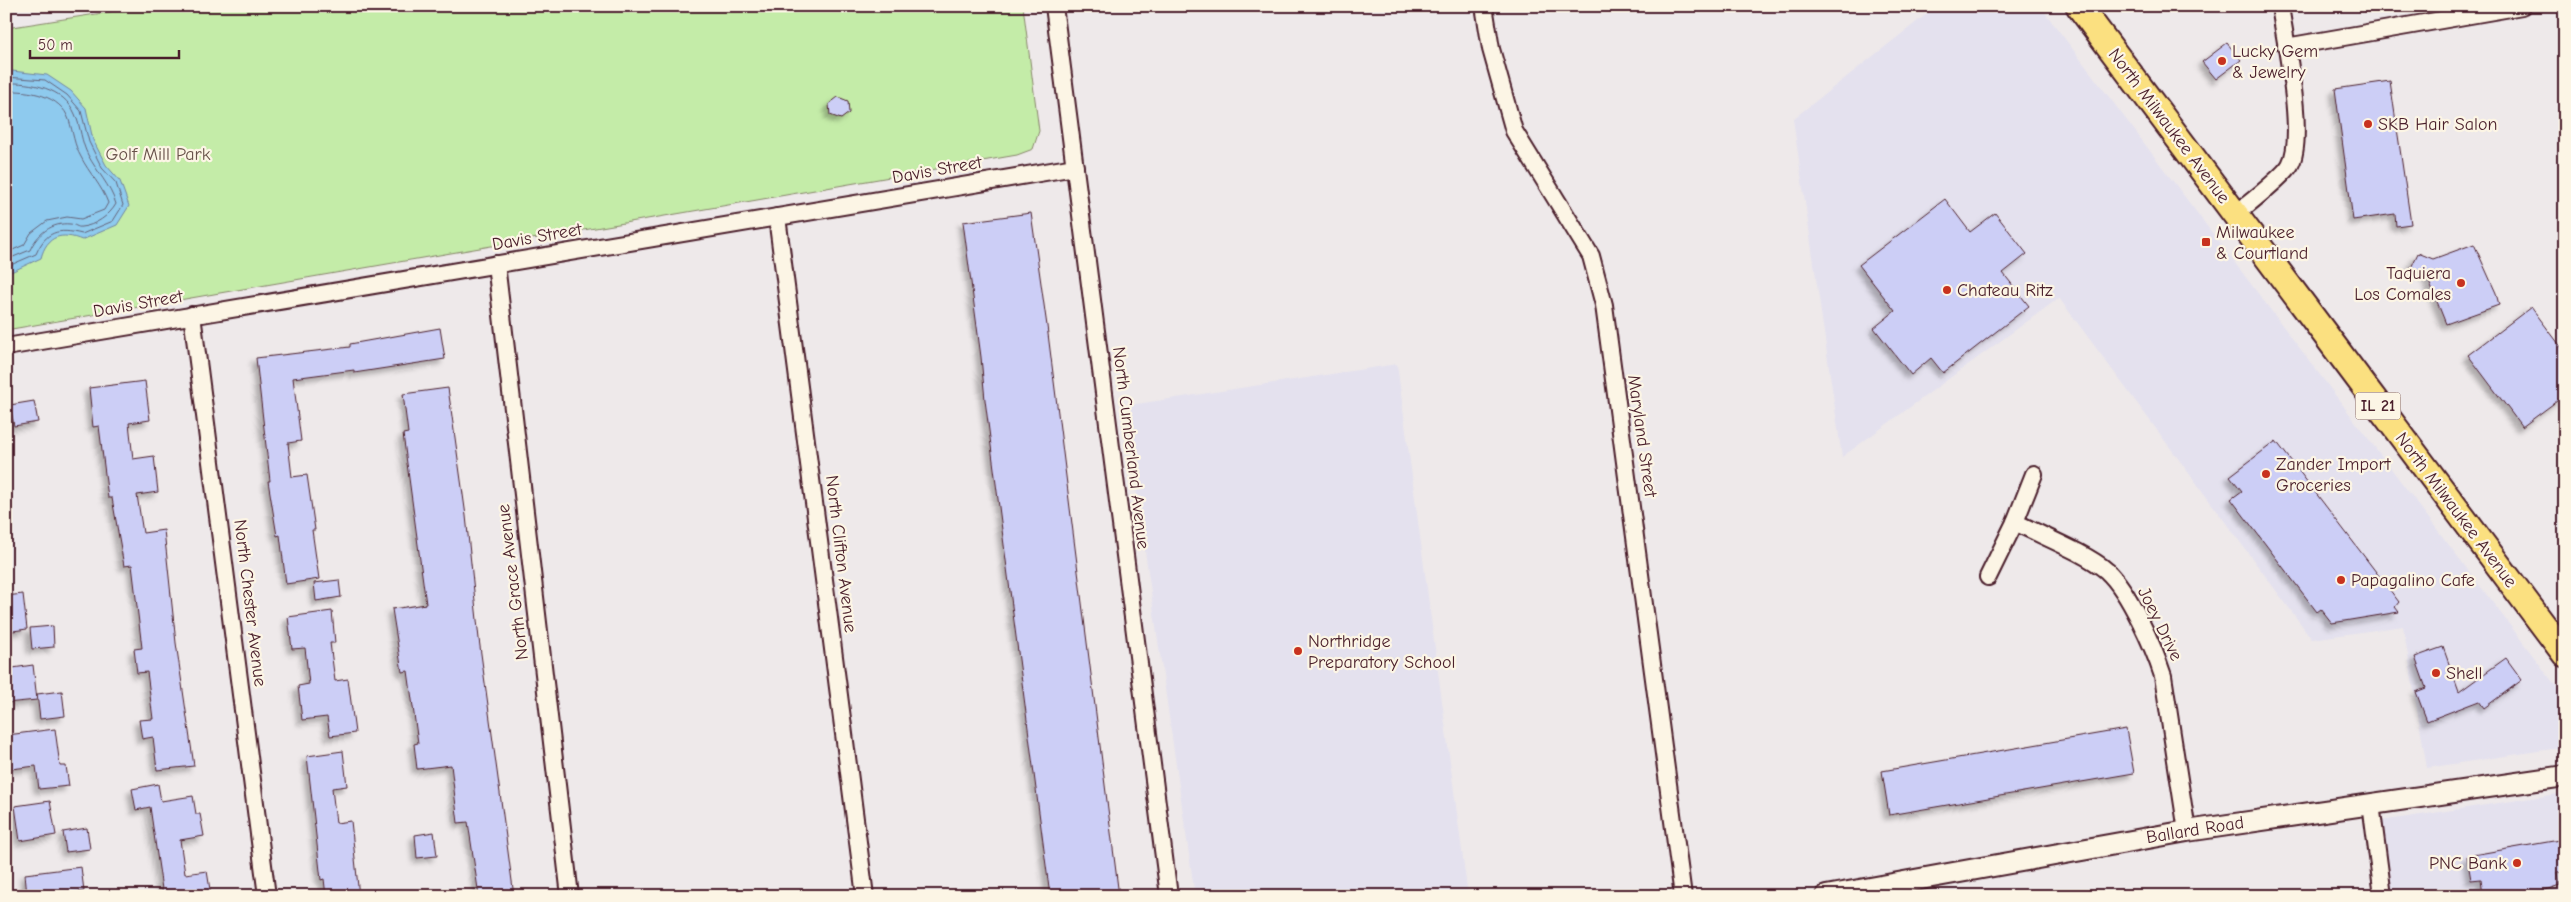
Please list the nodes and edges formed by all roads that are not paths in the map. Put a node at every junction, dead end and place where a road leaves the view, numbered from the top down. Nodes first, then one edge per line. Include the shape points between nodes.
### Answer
1 (1054, 6) edge
2 (1484, 6) edge
3 (2079, 6) edge
4 (2280, 6) edge
5 (2522, 6) edge
6 (2286, 47) junction
7 (1075, 167) junction
8 (2236, 214) junction
9 (777, 217) junction
10 (496, 264) junction
11 (192, 315) junction
12 (6, 347) edge
13 (2034, 474) dead end
14 (2015, 522) junction
15 (1988, 577) dead end
16 (2565, 654) edge
17 (2565, 776) edge
18 (2371, 804) junction
19 (2187, 831) junction
20 (267, 896) edge
21 (570, 896) edge
22 (865, 896) edge
23 (1169, 896) edge
24 (1683, 896) edge
25 (1826, 896) edge
26 (2383, 896) edge

1 - 7 street, North Cumberland Avenue
2 - 24 street, Maryland Street via 1514,131 1591,256 1604,305
3 - 8 main road, North Milwaukee Avenue / IL 21
4 - 6 street
5 - 6 street
6 - 8 street via 2296,148 2289,166
7 - 9 street, Davis Street
7 - 23 street, North Cumberland Avenue
8 - 16 main road, North Milwaukee Avenue / IL 21
9 - 10 street, Davis Street
9 - 22 street, North Clifton Avenue
10 - 11 street, Davis Street
10 - 21 street, North Grace Avenue
11 - 12 street, Davis Street
11 - 20 street, North Chester Avenue
13 - 14 street
14 - 15 street
14 - 19 street, Joey Drive via 2097,564 2119,585 2156,653 2163,676
17 - 18 street, Ballard Road
18 - 19 street, Ballard Road
18 - 26 street
19 - 25 street, Ballard Road

